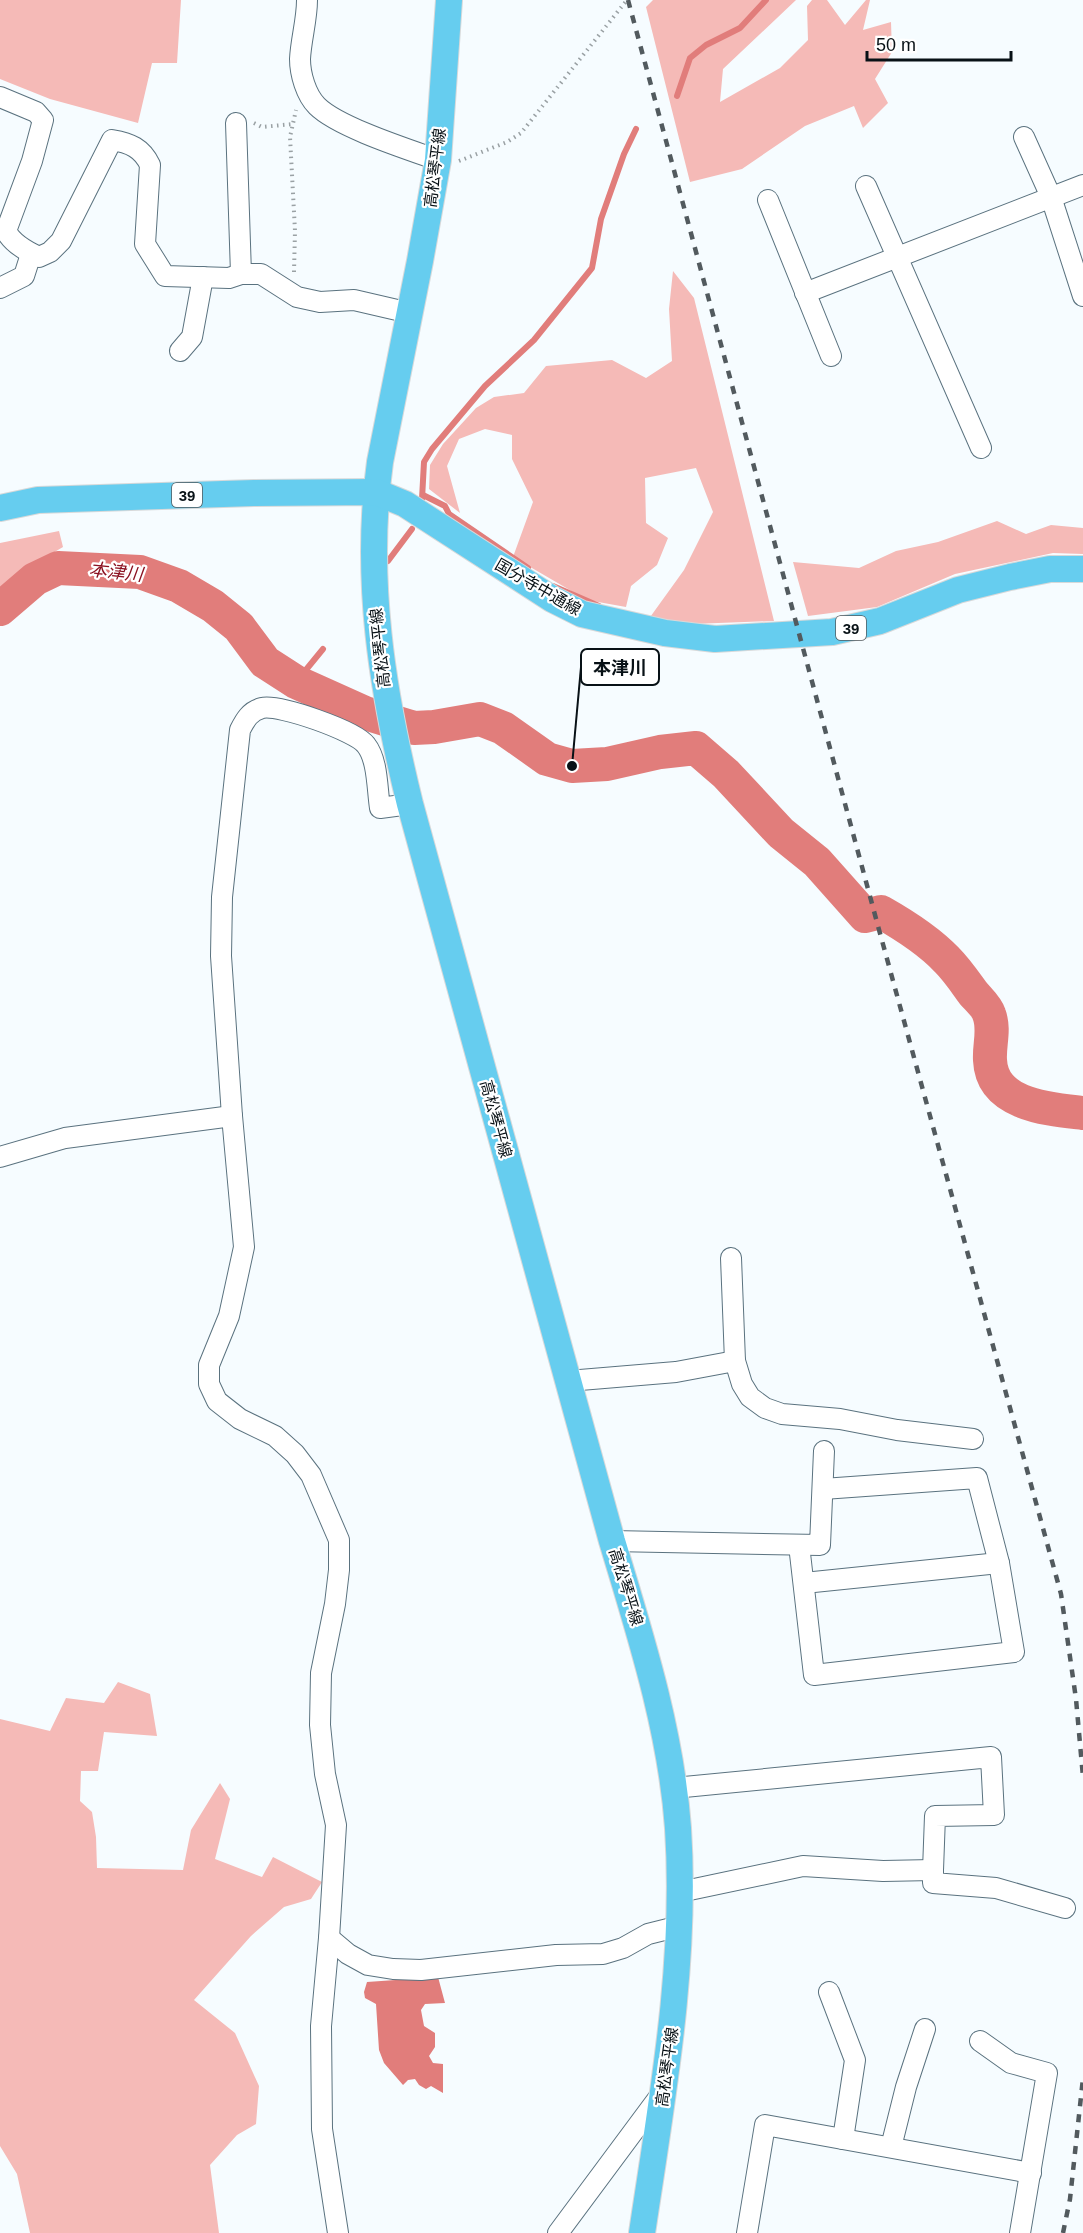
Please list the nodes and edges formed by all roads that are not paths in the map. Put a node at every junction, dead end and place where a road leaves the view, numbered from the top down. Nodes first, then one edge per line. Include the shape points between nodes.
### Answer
1 (307, 0) edge
2 (448, 0) edge
3 (0, 97) edge
4 (236, 123) road end
5 (1024, 137) dead end
6 (438, 160) junction
7 (1083, 185) edge
8 (866, 186) dead end
9 (1051, 197) junction
10 (768, 200) dead end
11 (31, 254) junction
12 (897, 257) junction
13 (241, 274) junction
14 (203, 277) junction
15 (0, 288) edge
16 (805, 293) junction
17 (1083, 296) edge
18 (410, 313) junction
19 (180, 351) dead end
20 (831, 356) dead end
21 (981, 448) dead end
22 (376, 492) junction
23 (0, 508) edge
24 (1083, 569) edge
25 (410, 804) junction
26 (232, 1116) junction
27 (0, 1157) edge
28 (730, 1258) dead end
29 (735, 1361) junction
30 (568, 1381) junction
31 (973, 1439) dead end
32 (824, 1451) dead end
33 (822, 1489) junction
34 (612, 1541) junction
35 (799, 1545) junction
36 (999, 1563) junction
37 (804, 1583) junction
38 (674, 1788) junction
39 (933, 1870) junction
40 (680, 1892) junction
41 (1065, 1908) dead end
42 (680, 1926) junction
43 (329, 1938) junction
44 (829, 1992) dead end
45 (925, 2030) dead end
46 (980, 2041) dead end
47 (663, 2092) junction
48 (843, 2139) junction
49 (891, 2147) junction
50 (1030, 2173) junction
51 (338, 2233) edge
52 (558, 2233) edge
53 (642, 2233) edge
54 (747, 2233) edge
55 (1020, 2233) edge

1 - 6 street via 300,61 305,89 316,106 383,140
2 - 6 main road, 高松琴平線
3 - 11 street via 36,112 43,120 6,231
4 - 13 street
5 - 9 street
6 - 18 main road, 高松琴平線
7 - 9 street
8 - 12 street
9 - 12 street
9 - 17 street
10 - 16 street
11 - 14 street via 39,257 61,241 112,140 130,143 145,155 150,165 145,244 165,276
11 - 15 street via 24,276
12 - 16 street
12 - 21 street
13 - 14 street via 229,278
13 - 18 street via 261,274 297,297 320,302 354,300
14 - 19 street via 192,336
16 - 20 street
18 - 22 main road, 高松琴平線
22 - 23 main road, 国分寺中通線 / 39 via 38,501
22 - 24 main road, 国分寺中通線 / 39 via 405,504 552,599 582,614 641,629 715,639 832,632 879,621 958,590 1050,569
22 - 25 main road, 高松琴平線 via 376,613 386,696
25 - 26 street via 380,808 373,756 355,735 279,708 262,708 248,716 240,730 222,897 221,956
25 - 30 main road, 高松琴平線
26 - 27 street via 64,1138
26 - 43 street via 244,1247 229,1316 209,1365 208,1384 217,1401 240,1419 275,1436 295,1454 311,1475 339,1540 335,1604 320,1683 325,1774 336,1825
28 - 29 street
29 - 30 street via 676,1372
29 - 31 street via 741,1384 750,1397 782,1414
30 - 34 main road, 高松琴平線
32 - 33 street
33 - 35 street via 820,1545
33 - 36 street via 977,1478
34 - 35 street
34 - 38 main road, 高松琴平線 via 639,1631
35 - 37 street
36 - 37 street
36 - 37 street via 1014,1652 814,1675
38 - 39 street via 991,1757 994,1815 935,1816
38 - 40 main road, 高松琴平線
39 - 40 street via 803,1866
39 - 41 street via 933,1883 996,1888
40 - 42 main road, 高松琴平線
42 - 43 street via 648,1934 603,1954 556,1955 421,1970 368,1965
42 - 47 main road, 高松琴平線 via 673,2025
43 - 51 street via 321,2026 322,2129
44 - 48 street via 855,2060
45 - 49 street
46 - 50 street via 1011,2063 1047,2073
47 - 52 street
47 - 53 main road, 高松琴平線
48 - 49 street
48 - 54 street via 765,2125
49 - 50 street
50 - 55 street

